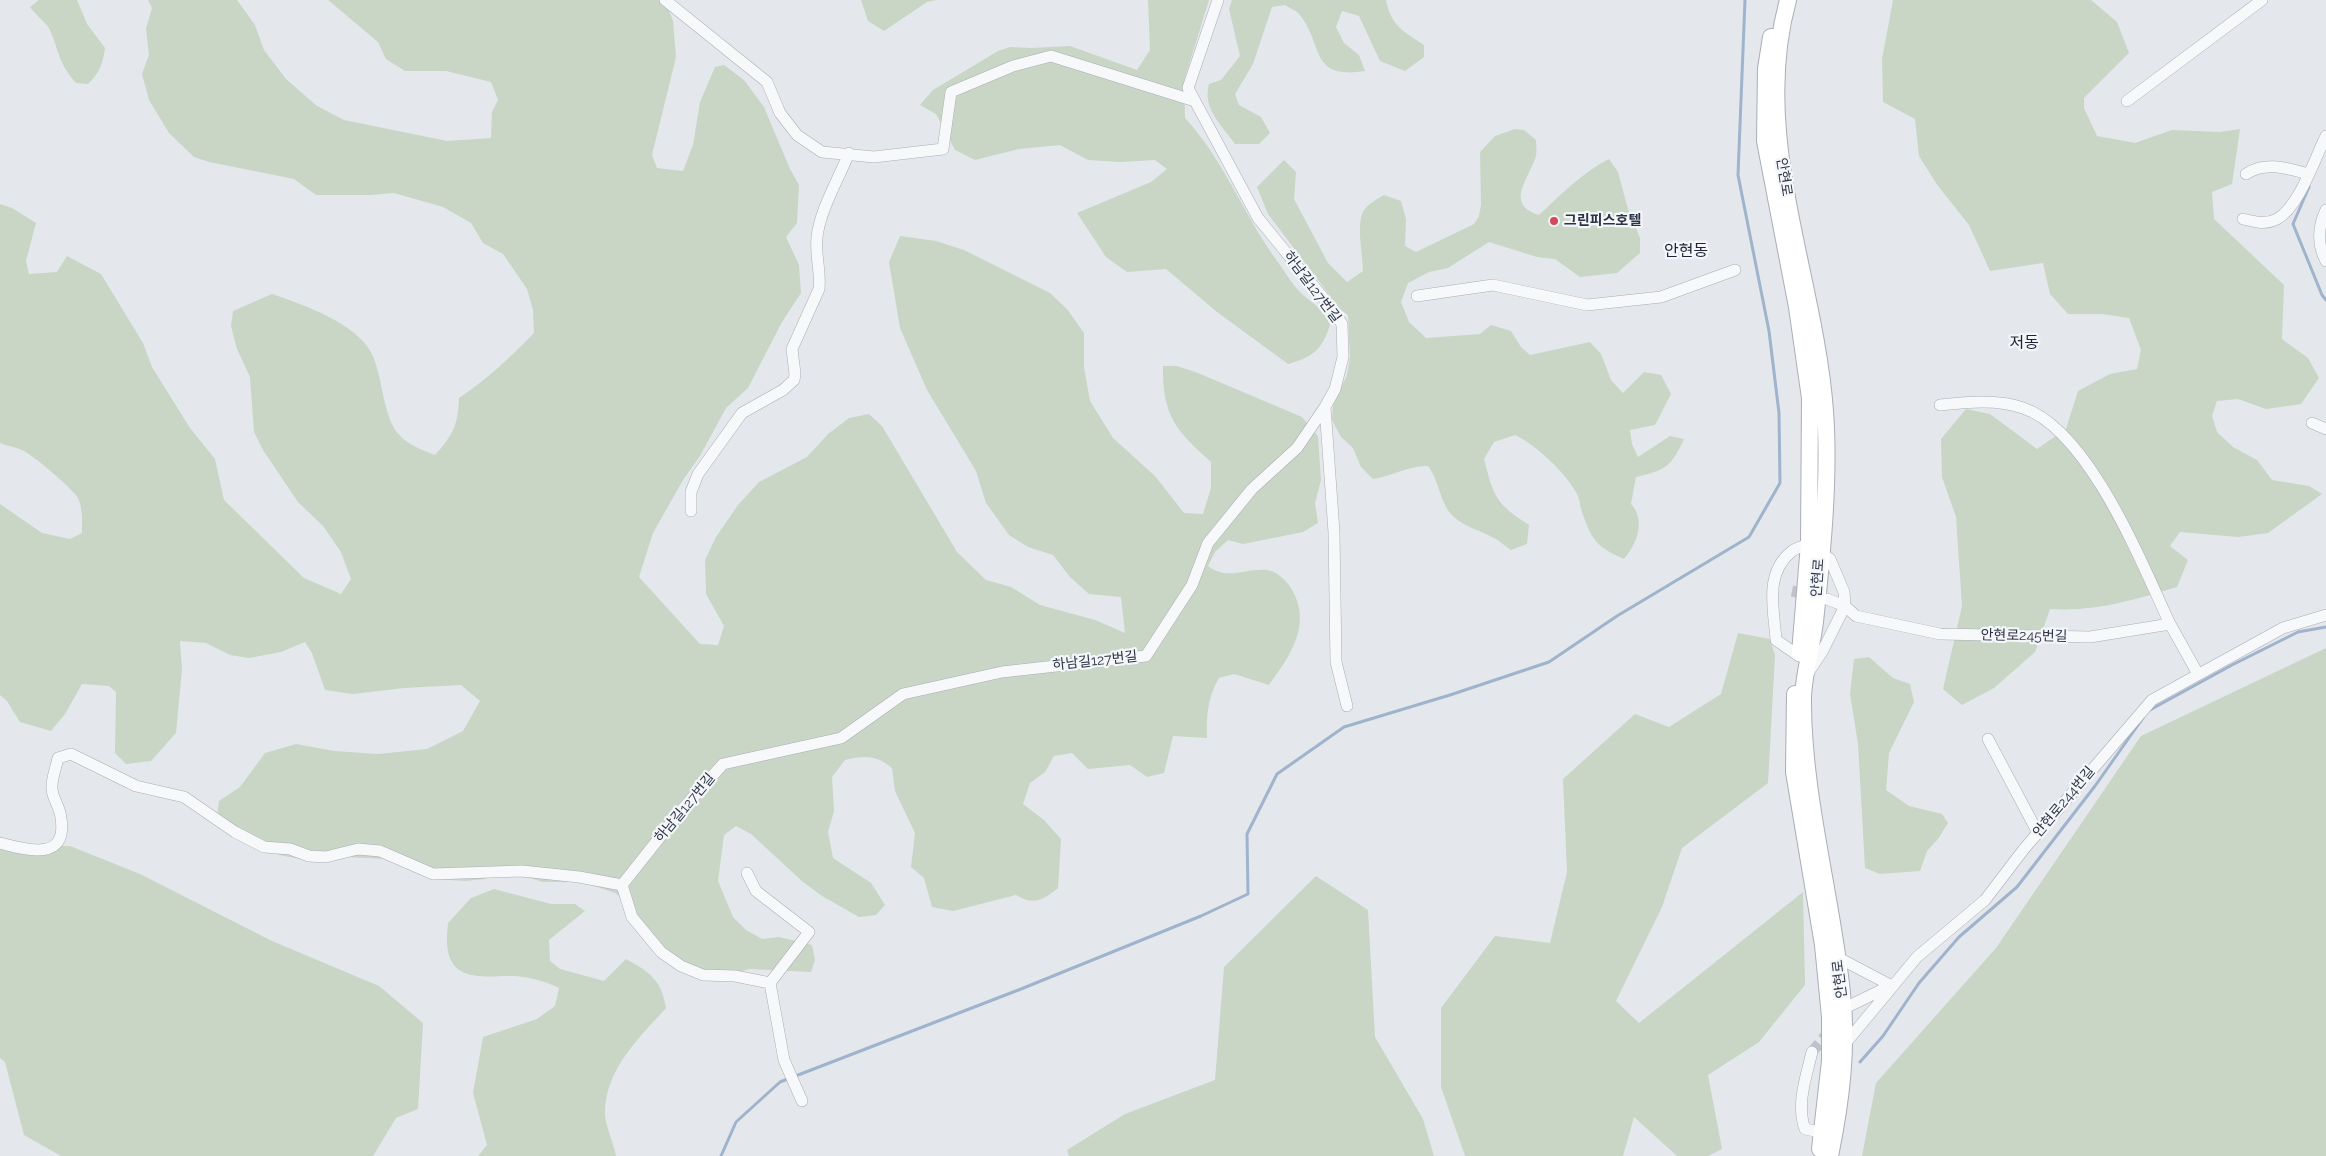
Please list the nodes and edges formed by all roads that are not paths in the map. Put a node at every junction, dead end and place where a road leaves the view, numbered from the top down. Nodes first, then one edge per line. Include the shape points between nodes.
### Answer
1 (666, 0) edge
2 (1218, 0) edge
3 (1778, 0) edge
4 (1788, 0) edge
5 (2262, 0) edge
6 (1195, 100) junction
7 (2127, 101) dead end
8 (2326, 136) edge
9 (849, 154) junction
10 (2246, 174) dead end
11 (2308, 174) junction
12 (2326, 210) edge
13 (2243, 220) dead end
14 (2326, 261) edge
15 (1735, 270) dead end
16 (1417, 296) dead end
17 (1940, 405) dead end
18 (1325, 407) junction
19 (2312, 423) dead end
20 (2326, 429) edge
21 (691, 511) dead end
22 (1814, 548) junction
23 (1827, 599) dead end
24 (1845, 606) junction
25 (2326, 615) edge
26 (2170, 624) junction
27 (1799, 656) junction
28 (1807, 674) junction
29 (2198, 674) junction
30 (1347, 706) dead end
31 (1988, 739) dead end
32 (2038, 833) junction
33 (0, 843) edge
34 (747, 873) dead end
35 (622, 885) junction
36 (1837, 957) junction
37 (770, 983) junction
38 (1892, 986) junction
39 (1849, 1006) dead end
40 (1844, 1045) junction
41 (1812, 1052) tunnel mouth
42 (802, 1101) dead end
43 (1824, 1133) junction
44 (1819, 1156) edge
45 (1830, 1156) edge

1 - 9 street via 767,82 780,113 797,135 822,152
2 - 6 street, 하남길127번길 via 1188,88
3 - 22 street, 안현로 via 1766,69 1766,141 1797,307 1810,398
4 - 22 street, 안현로 via 1782,24 1777,80 1780,149 1825,411 1825,481
5 - 7 street
6 - 9 street via 1050,56 1013,66 951,92 943,149 874,157
6 - 18 street, 하남길127번길 via 1258,218 1342,324 1342,357 1335,389
8 - 11 street
9 - 21 street via 817,237 821,278 792,349 794,380 784,390 742,413 698,474 691,492
10 - 11 street via 2257,166
11 - 13 street via 2292,206 2278,219 2264,223
12 - 14 street via 2321,220 2320,250
15 - 16 street via 1661,297 1587,305 1493,285
17 - 26 street via 2008,404 2025,408 2064,434 2084,458 2106,494
18 - 30 street via 1334,532 1336,662
18 - 35 street, 하남길127번길 via 1297,448 1252,489 1208,543 1192,585 1146,656 1002,672 903,694 841,738 723,764
19 - 20 street
22 - 24 street via 1830,559 1844,592
22 - 27 street, 안현로
22 - 27 street via 1791,551 1772,583 1776,640
22 - 28 street, 안현로 via 1818,588
23 - 24 street, 안현로245번길
24 - 26 street, 안현로245번길 via 1856,616 1940,634 2090,637
24 - 28 street
25 - 29 street, 안현로244번길 via 2283,628
26 - 29 street
27 - 43 street, 안현로 via 1793,714 1794,772 1823,945 1830,1017
28 - 36 street, 안현로 via 1803,695 1807,771
29 - 32 street, 안현로244번길 via 2152,700
31 - 32 street
32 - 38 street, 안현로244번길 via 1985,900 1917,958
33 - 35 street via 37,851 50,849 58,842 62,820 51,786 58,758 71,754 136,786 184,797 235,832 264,847 326,857 358,849 380,851 433,874 522,871
34 - 37 street via 756,892 809,932
35 - 37 street via 632,917 661,952 681,966 703,975 735,976
36 - 38 street
36 - 40 street, 안현로
37 - 42 street via 784,1060
38 - 39 street
38 - 40 street, 안현로244번길
40 - 45 street, 안현로
41 - 43 street via 1802,1103 1802,1121 1805,1129
43 - 44 street, 안현로

